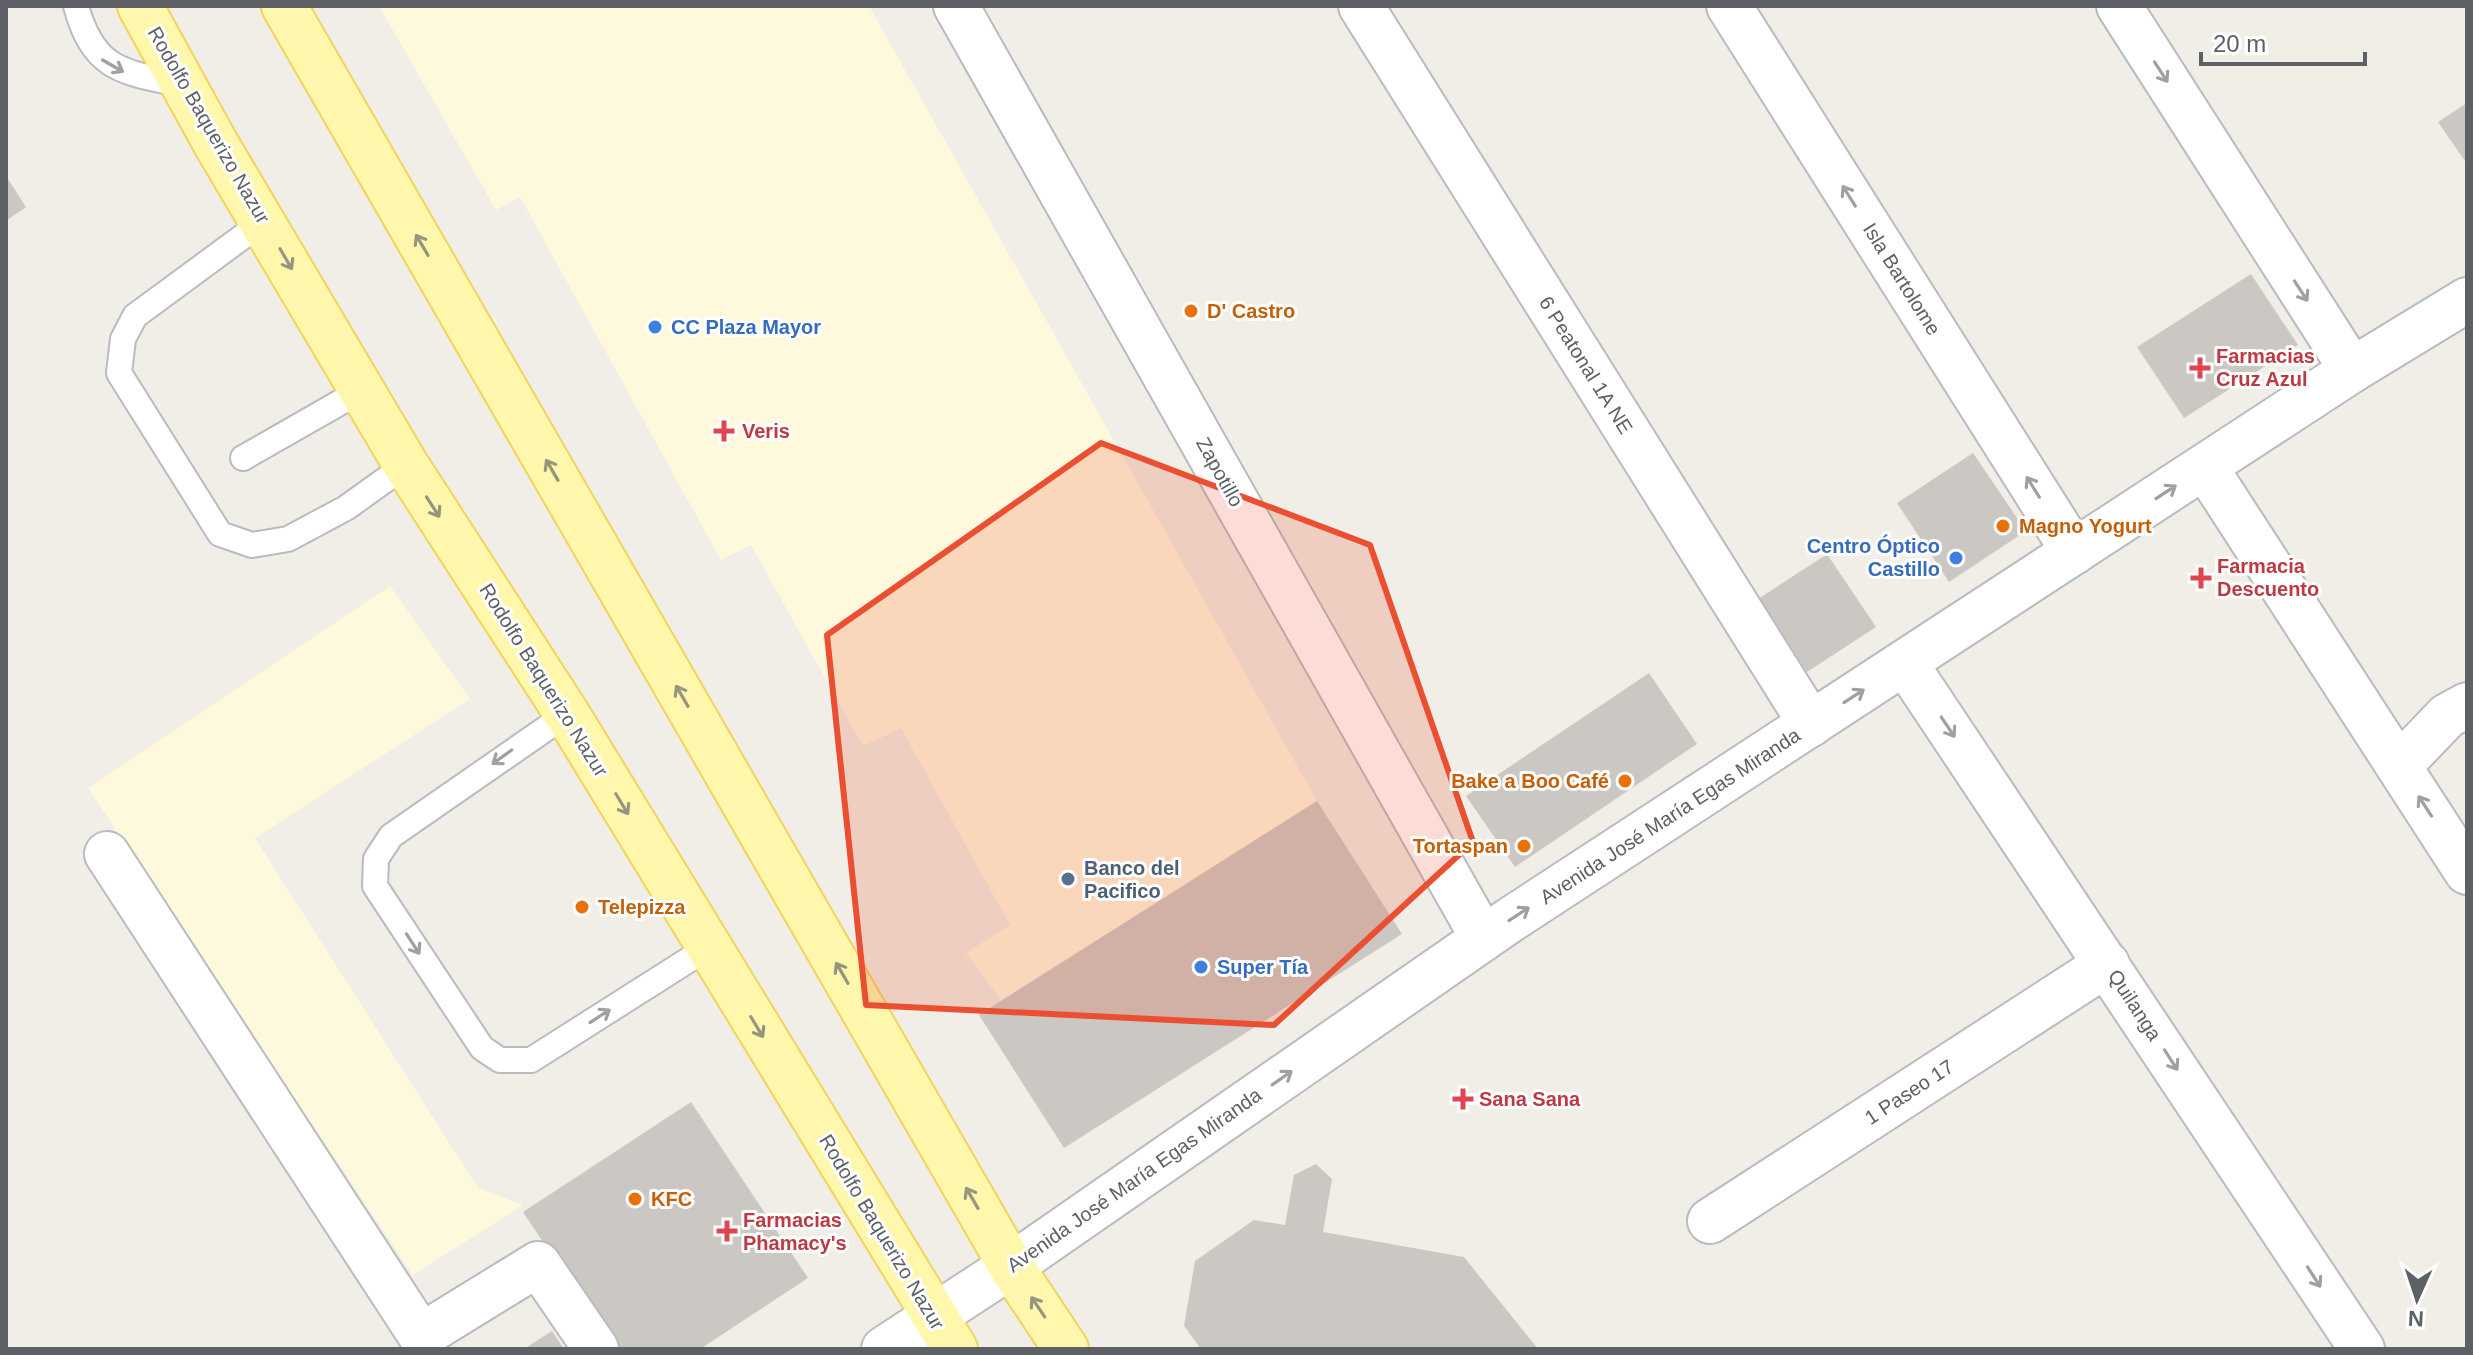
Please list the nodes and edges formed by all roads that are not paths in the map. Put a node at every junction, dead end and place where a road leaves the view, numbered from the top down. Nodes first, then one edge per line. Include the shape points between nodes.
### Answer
1 (76, 6) edge
2 (140, 6) edge
3 (284, 6) edge
4 (956, 6) edge
5 (1361, 6) edge
6 (1729, 6) edge
7 (2119, 6) edge
8 (184, 85) junction
9 (264, 221) junction
10 (2467, 300) edge
11 (2352, 370) junction
12 (362, 390) junction
13 (243, 458) dead end
14 (406, 465) junction
15 (2205, 467) junction
16 (2074, 552) junction
17 (1905, 663) junction
18 (2467, 705) edge
19 (567, 714) junction
20 (1811, 724) junction
21 (2399, 766) junction
22 (107, 854) dead end
23 (2467, 872) edge
24 (1483, 938) junction
25 (709, 947) junction
26 (2107, 964) junction
27 (1710, 1221) dead end
28 (1011, 1266) junction
29 (944, 1333) edge
30 (596, 1349) edge
31 (884, 1349) edge
32 (1066, 1349) edge
33 (2362, 1349) edge

1 -> 8 lane via 90,44 106,64
2 - 8 main road, Rodolfo Baquerizo Nazur
28 -> 3 main road
4 - 24 street, Zapotillo
5 - 20 street, 6 Peatonal 1A NE
16 -> 6 street, Isla Bartolome
7 -> 11 street
8 - 9 main road, Rodolfo Baquerizo Nazur
9 -> 12 main road, Rodolfo Baquerizo Nazur
9 - 14 lane via 135,316 123,339 119,373 220,534 252,545 288,539 346,508
10 - 11 street, Avenida José María Egas Miranda
11 - 15 street, Avenida José María Egas Miranda
12 - 13 lane
12 - 14 main road, Rodolfo Baquerizo Nazur
14 -> 19 main road, Rodolfo Baquerizo Nazur
16 -> 15 street, Avenida José María Egas Miranda
15 - 21 street
16 - 17 street, Avenida José María Egas Miranda
20 -> 17 street, Avenida José María Egas Miranda
17 -> 26 street, Quilanga
18 - 21 street via 2447,716
19 -> 25 main road, Rodolfo Baquerizo Nazur
19 -> 25 lane via 391,836 376,859 375,886 482,1048 500,1060 531,1060
24 -> 20 street, Avenida José María Egas Miranda
23 -> 21 street
22 - 30 street via 421,1336 538,1264
28 -> 24 street, Avenida José María Egas Miranda
25 -> 29 main road, Rodolfo Baquerizo Nazur
26 - 27 street, 1 Paseo 17
26 -> 33 street, Quilanga
28 - 29 street, Avenida José María Egas Miranda
32 -> 28 main road
29 - 31 street, Avenida José María Egas Miranda

